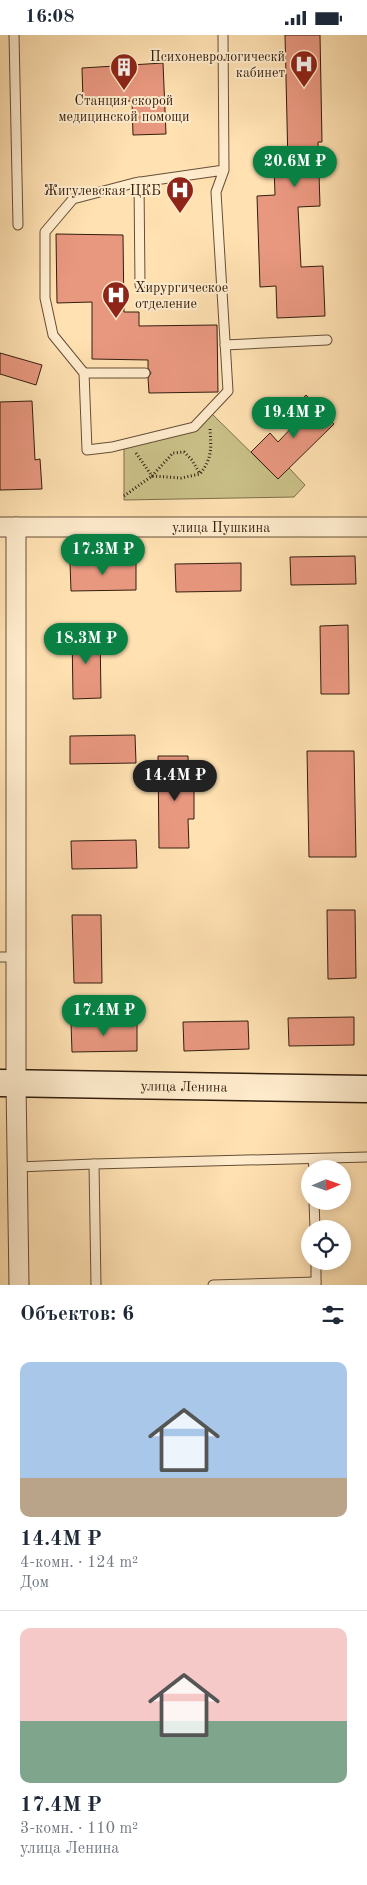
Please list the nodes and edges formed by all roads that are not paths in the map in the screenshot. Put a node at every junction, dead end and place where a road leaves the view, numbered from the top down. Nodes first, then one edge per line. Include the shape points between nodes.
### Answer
1 (14, 35) edge
2 (224, 35) edge
3 (224, 170) junction
4 (139, 182) junction
5 (18, 225) dead end
6 (140, 285) dead end
7 (327, 340) dead end
8 (225, 345) junction
9 (84, 373) junction
10 (145, 373) dead end
11 (8, 527) edge
12 (367, 527) edge
13 (8, 957) edge
14 (8, 1083) edge
15 (367, 1089) edge
16 (367, 1157) edge
17 (313, 1159) joint
18 (94, 1164) junction
19 (17, 1167) junction
20 (316, 1270) edge
21 (316, 1283) edge
22 (18, 1285) edge
23 (96, 1285) edge
24 (213, 1285) edge

1 - 5 lane
2 - 3 lane
3 - 4 lane
3 - 8 lane via 216,192
4 - 6 lane
4 - 9 lane via 72,199 45,232 45,298 53,335
7 - 8 lane
8 - 9 lane via 228,391 194,427 129,443 87,450
9 - 10 lane
11 - 12 street, улица Пушкина
11 - 13 street
13 - 14 street
14 - 15 street, улица Ленина
14 - 19 street
16 - 17 lane
17 - 18 lane
18 - 19 lane
18 - 23 lane
19 - 22 street
20 - 21 lane
21 - 24 lane

